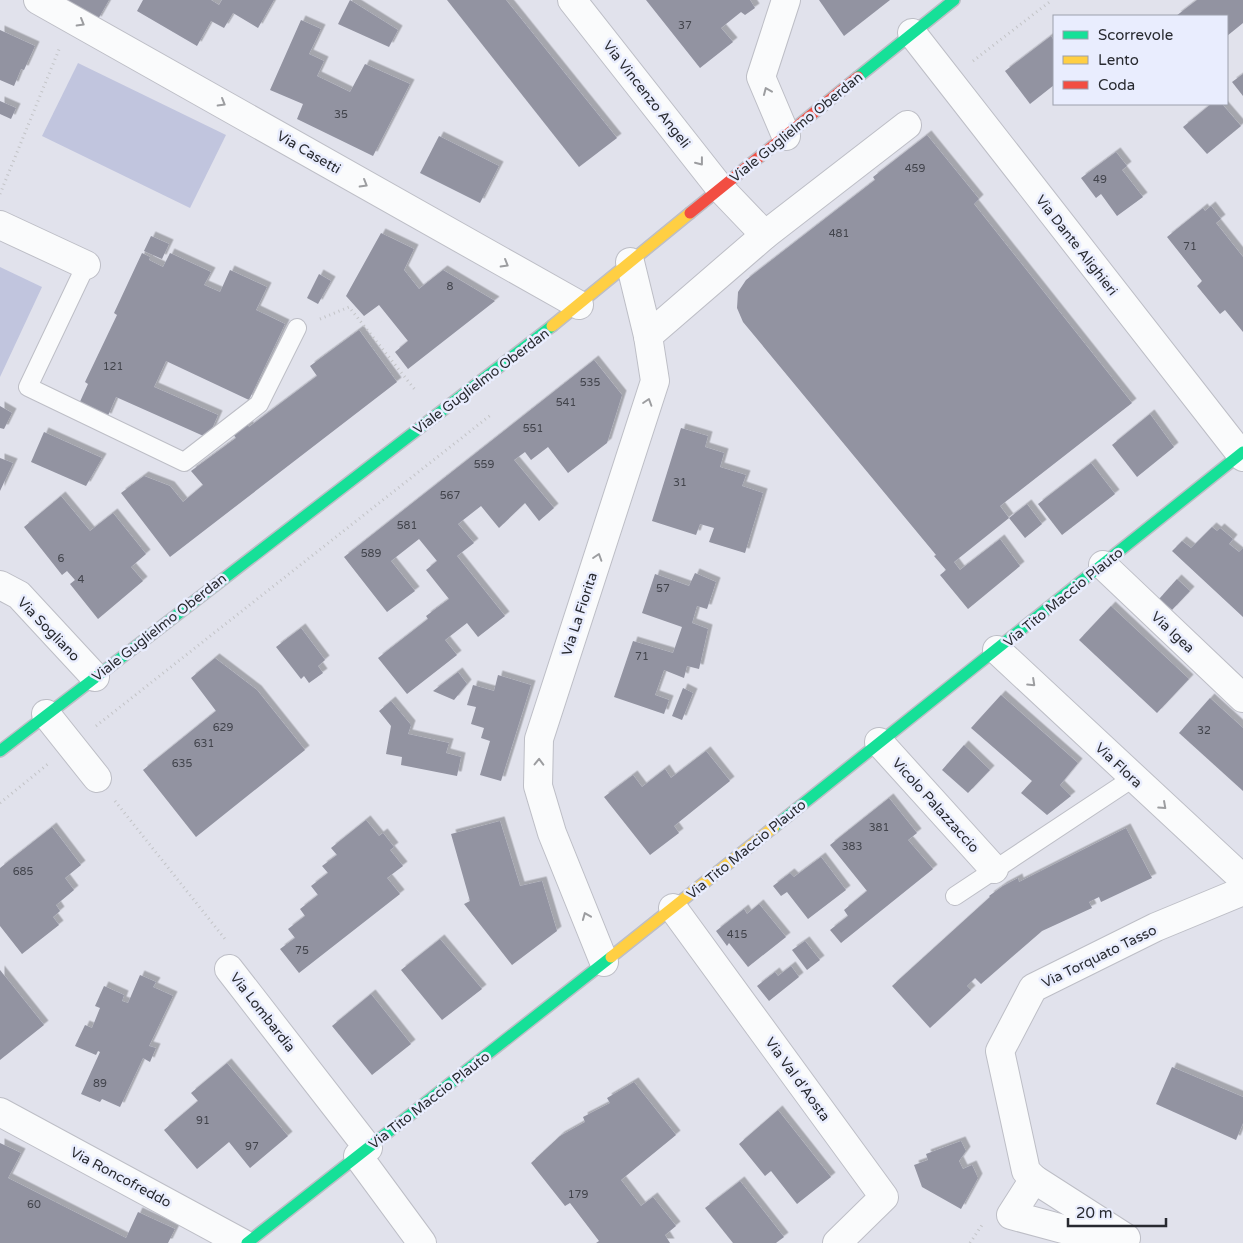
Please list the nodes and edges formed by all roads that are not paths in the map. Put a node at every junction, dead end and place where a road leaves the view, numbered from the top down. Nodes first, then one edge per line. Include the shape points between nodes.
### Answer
1 (38, 0) edge
2 (572, 0) edge
3 (786, 0) edge
4 (954, 0) edge
5 (912, 33) junction
6 (907, 125) dead end
7 (786, 136) junction
8 (720, 188) junction
9 (0, 225) edge
10 (765, 235) junction
11 (630, 262) junction
12 (86, 265) joint
13 (579, 305) junction
14 (297, 328) dead end
15 (648, 336) junction
16 (1242, 454) edge
17 (1103, 565) junction
18 (0, 585) edge
19 (997, 650) junction
20 (95, 677) junction
21 (1243, 698) edge
22 (46, 714) junction
23 (879, 742) junction
24 (0, 751) edge
25 (97, 778) road end
26 (1133, 778) junction
27 (994, 869) junction
28 (1243, 879) edge
29 (1243, 891) edge
30 (955, 896) dead end
31 (673, 908) junction
32 (604, 962) junction
33 (229, 969) road end
34 (0, 1112) edge
35 (363, 1152) junction
36 (1034, 1179) junction
37 (242, 1243) edge
38 (247, 1243) edge
39 (422, 1243) edge
40 (837, 1243) edge
41 (1115, 1243) edge
42 (1134, 1243) edge

1 -> 13 street, Via Casetti
2 -> 8 street, Via Vincenzo Angeli
7 -> 3 street via 761,77
4 - 5 street, Viale Guglielmo Oberdan
5 - 7 street, Viale Guglielmo Oberdan
5 - 16 street, Via Dante Alighieri
6 - 10 street
7 - 8 street, Viale Guglielmo Oberdan
8 - 10 street, Via Vincenzo Angeli
8 - 11 street, Viale Guglielmo Oberdan
9 - 12 street
10 - 15 street
11 - 13 street, Viale Guglielmo Oberdan
11 - 15 street, Via La Fiorita
12 - 14 lane via 28,387 184,462 259,404
13 - 20 street, Viale Guglielmo Oberdan
32 -> 15 street, Via La Fiorita via 552,833 538,786 539,739 655,381
16 - 17 street, Via Tito Maccio Plauto
17 - 19 street, Via Tito Maccio Plauto
17 - 21 street, Via Igea
18 - 20 street, Via Sogliano via 19,595
19 - 23 street, Via Tito Maccio Plauto
19 -> 26 street, Via Flora
20 - 22 street, Viale Guglielmo Oberdan
22 - 24 street, Viale Guglielmo Oberdan
22 - 25 street
23 - 27 street, Vicolo Palazzaccio
23 - 31 street, Via Tito Maccio Plauto
26 - 27 lane
26 -> 28 street, Via Flora
27 - 30 lane
29 - 36 street, Via Torquato Tasso via 1156,927 1033,988 1000,1051 1026,1170
31 - 32 street, Via Tito Maccio Plauto
31 - 40 street, Via Val d'Aosta via 884,1197
32 - 35 street, Via Tito Maccio Plauto
33 - 35 street, Via Lombardia
34 - 37 street, Via Roncofreddo
35 - 38 street, Via Tito Maccio Plauto
35 - 39 street, Via Lombardia
36 - 41 street via 1011,1215
36 - 42 street

